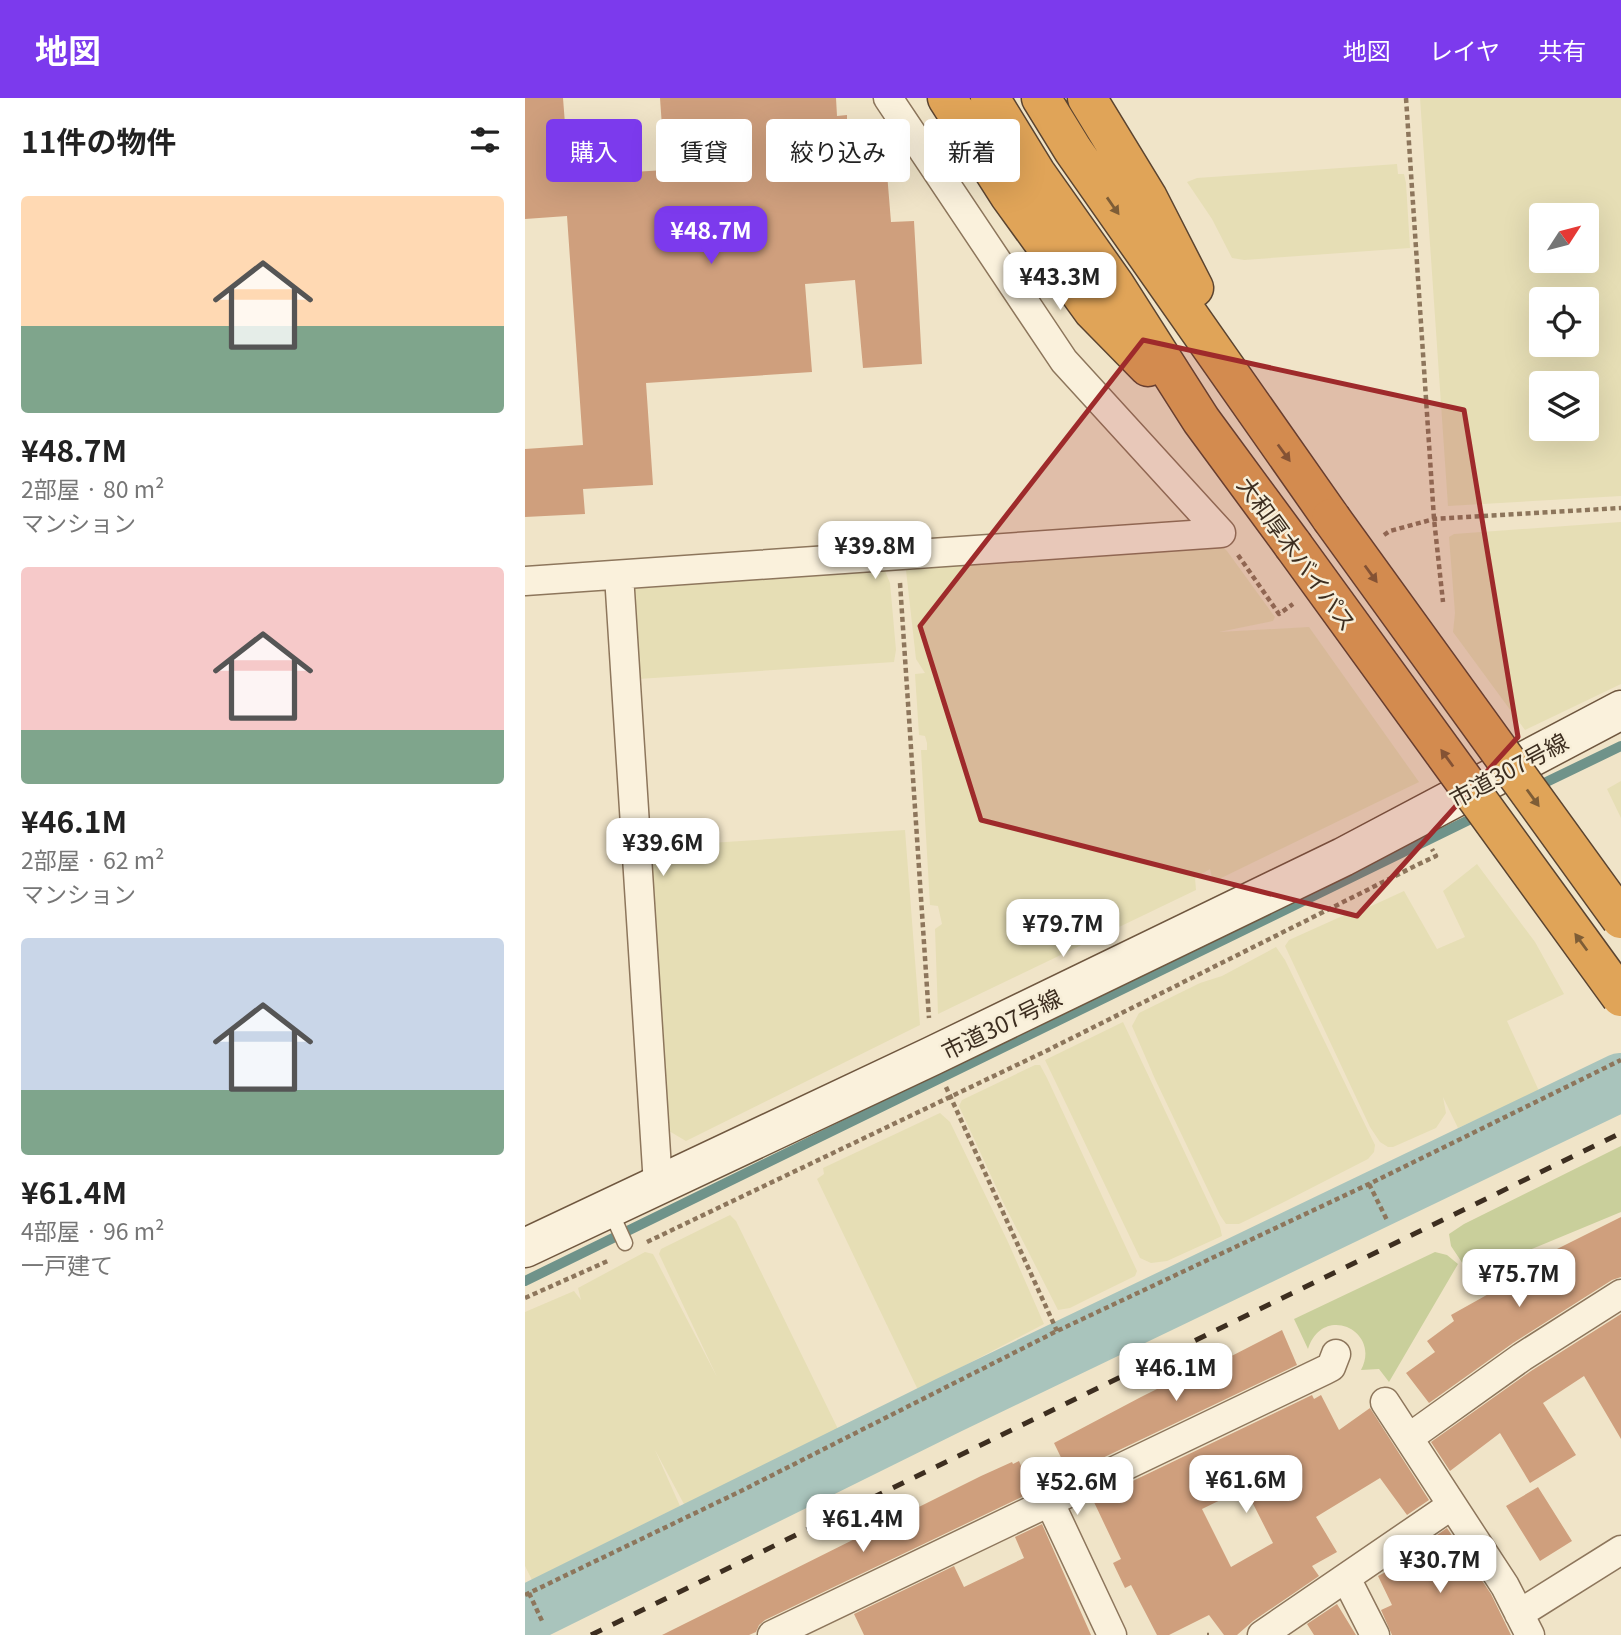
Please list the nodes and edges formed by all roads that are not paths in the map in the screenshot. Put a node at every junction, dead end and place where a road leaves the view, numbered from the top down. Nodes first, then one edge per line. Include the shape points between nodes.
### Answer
1 (888, 98) edge
2 (947, 98) edge
3 (990, 98) edge
4 (1041, 98) edge
5 (1087, 98) edge
6 (1258, 416) junction
7 (1201, 420) junction
8 (619, 575) junction
9 (525, 581) edge
10 (1621, 710) edge
11 (1621, 919) edge
12 (1621, 997) edge
13 (658, 1185) junction
14 (613, 1216) junction
15 (633, 1245) road end
16 (525, 1248) edge
17 (1621, 1294) edge
18 (1336, 1354) dead end
19 (1385, 1402) dead end
20 (1410, 1437) junction
21 (1050, 1503) junction
22 (1452, 1505) junction
23 (1621, 1550) edge
24 (1346, 1578) junction
25 (1524, 1625) edge
26 (772, 1635) edge
27 (1112, 1635) edge
28 (1262, 1635) edge
29 (1375, 1635) edge

1 - 8 street via 1064,360 1221,533
2 - 7 highway via 1009,195 1093,311
3 - 7 highway, 大和厚木バイパス
4 -> 6 highway, 大和厚木バイパス
5 - 6 highway via 1148,198
6 -> 11 highway, 大和厚木バイパス, bridge
12 -> 7 highway, 大和厚木バイパス, bridge
8 - 9 street
8 - 13 street
10 - 13 street, 市道307号線 via 1343,857
13 - 14 street, 市道307号線
14 - 15 lane
14 - 16 street, 市道307号線
17 - 20 street
18 - 21 street via 1331,1367
19 - 20 street
20 - 22 street
21 - 26 street
21 - 27 street
22 - 24 street
22 - 25 street via 1505,1586
23 - 25 street
24 - 28 street
24 - 29 street

